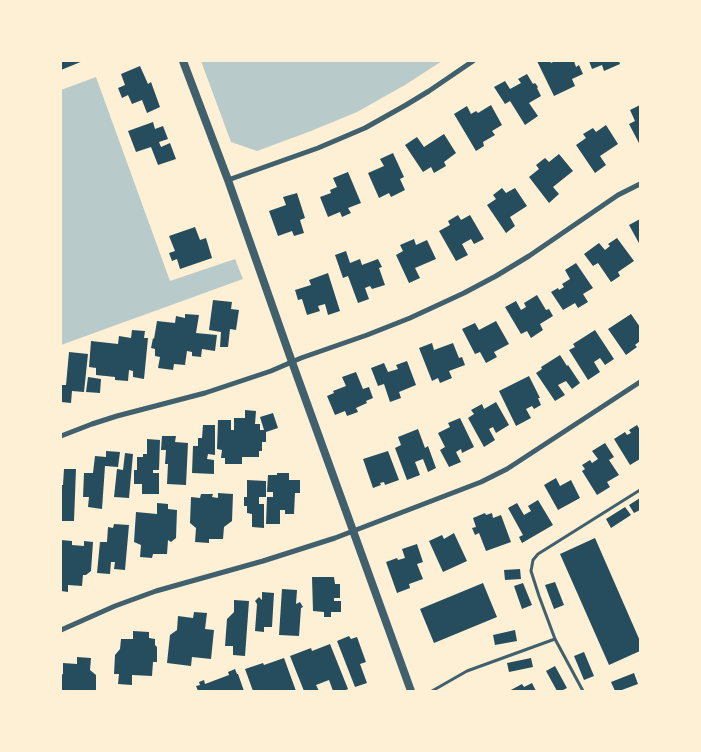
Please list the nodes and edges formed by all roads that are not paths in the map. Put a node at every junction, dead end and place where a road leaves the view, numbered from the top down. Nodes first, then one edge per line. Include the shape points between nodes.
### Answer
1 (184, 61) edge
2 (473, 61) edge
3 (228, 180) junction
4 (640, 184) edge
5 (292, 362) junction
6 (640, 382) edge
7 (61, 436) edge
8 (640, 490) edge
9 (354, 530) junction
10 (61, 630) edge
11 (555, 639) junction
12 (411, 691) edge
13 (432, 691) edge
14 (583, 691) edge

1 - 3 street
2 - 3 street via 365,128
3 - 5 street
4 - 5 street via 480,285 397,323
5 - 7 street
5 - 9 street
6 - 9 street via 494,476
8 - 11 lane via 533,560 531,571
9 - 10 street via 263,561 156,591
9 - 12 street
11 - 13 lane via 467,670
11 - 14 lane

